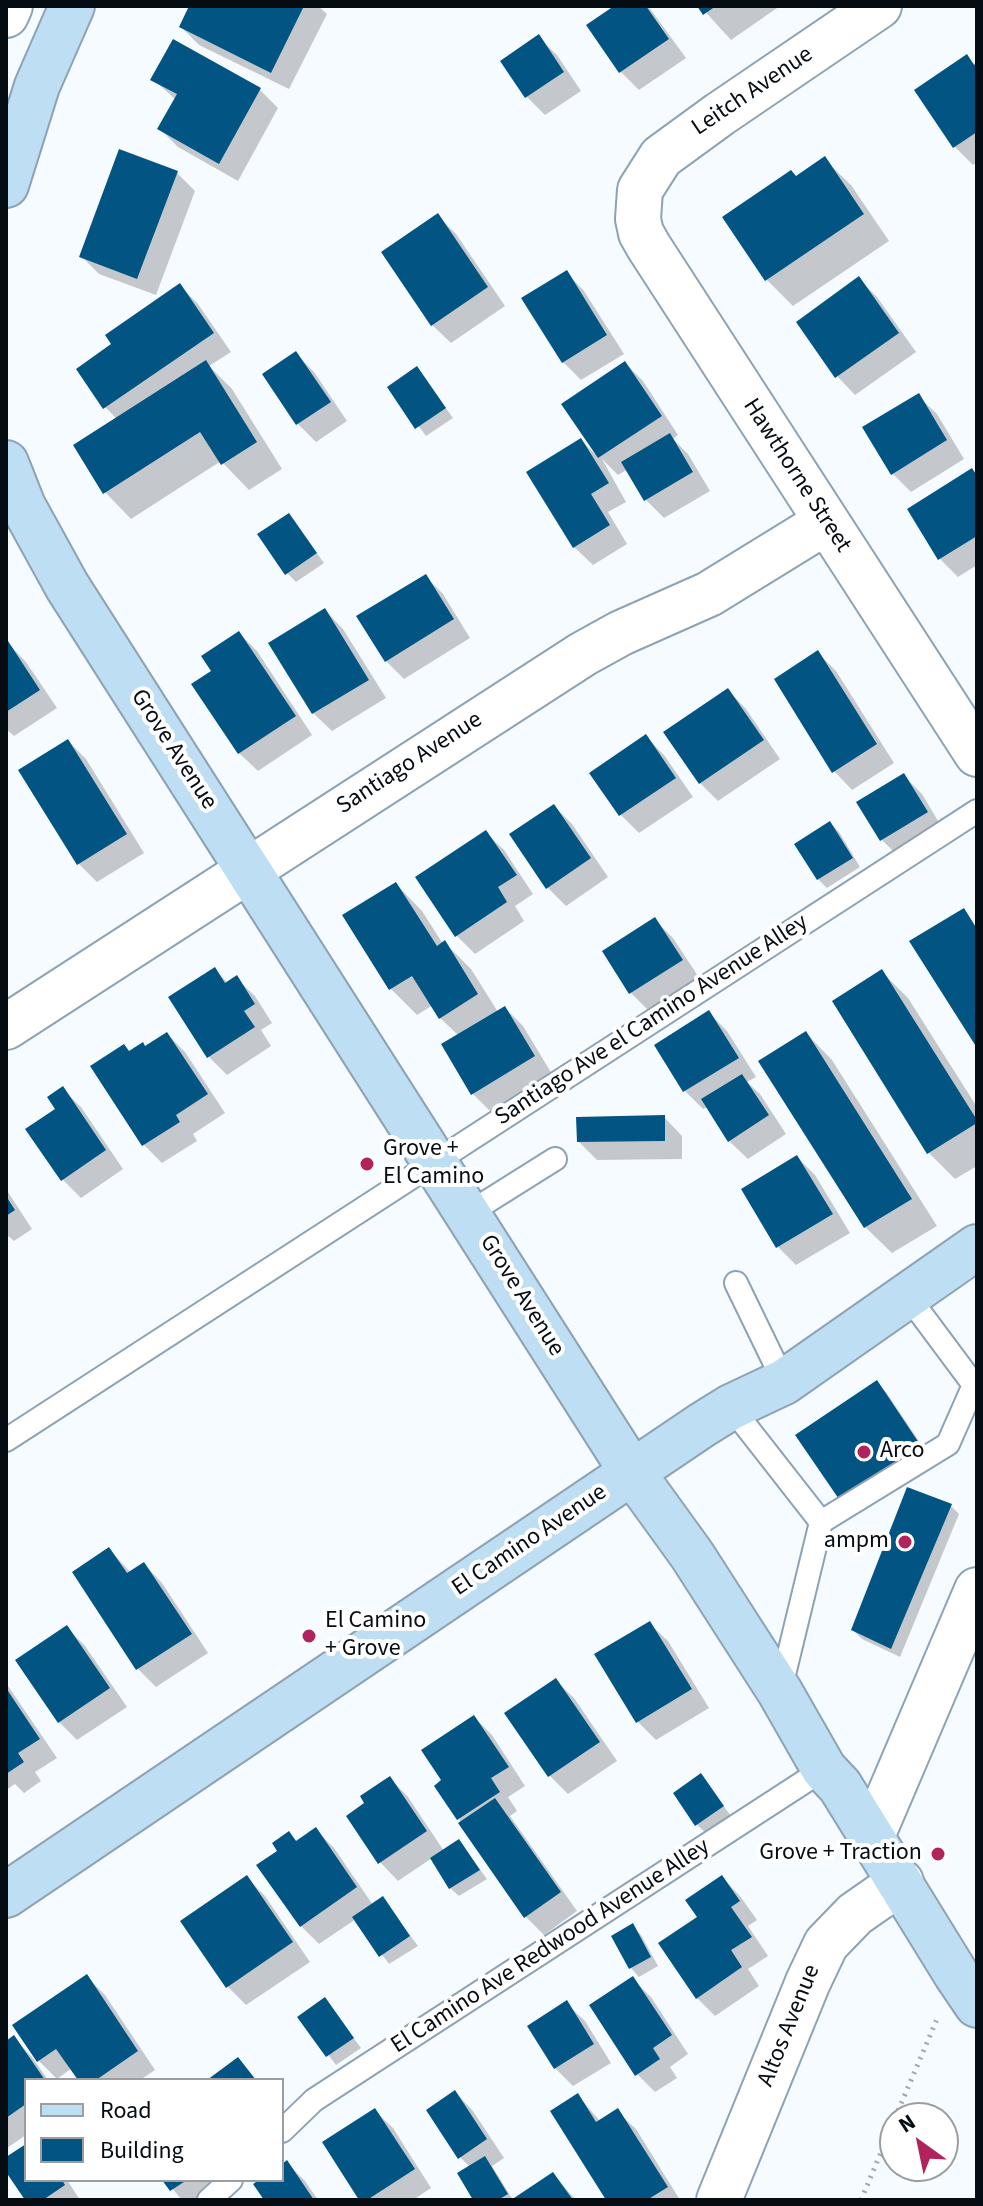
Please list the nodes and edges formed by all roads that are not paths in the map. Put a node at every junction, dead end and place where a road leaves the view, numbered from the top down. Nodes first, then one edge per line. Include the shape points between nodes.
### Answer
1 (10, 6) edge
2 (72, 6) edge
3 (879, 6) edge
4 (6, 15) edge
5 (6, 185) edge
6 (640, 190) joint
7 (6, 463) edge
8 (6, 510) edge
9 (826, 522) junction
10 (67, 586) junction
11 (977, 754) edge
12 (977, 811) edge
13 (250, 868) junction
14 (6, 1027) edge
15 (555, 1159) dead end
16 (436, 1161) junction
17 (469, 1213) junction
18 (977, 1247) edge
19 (736, 1283) dead end
20 (907, 1295) junction
21 (784, 1382) junction
22 (731, 1407) junction
23 (6, 1440) edge
24 (632, 1472) junction
25 (821, 1522) junction
26 (977, 1590) edge
27 (780, 1692) junction
28 (824, 1769) junction
29 (872, 1836) junction
30 (901, 1882) junction
31 (6, 1895) edge
32 (957, 2011) edge
33 (284, 2129) edge
34 (229, 2182) edge
35 (209, 2200) edge
36 (719, 2200) edge

1 - 4 street
2 - 5 main road via 37,86
3 - 6 street, Leitch Avenue via 678,143 661,157
6 - 9 street, Hawthorne Street via 641,233
7 - 10 main road, Grove Avenue
8 - 10 street, Grove Avenue
9 - 11 street, Hawthorne Street
9 - 13 street, Santiago Avenue via 709,594 583,654
10 - 13 main road, Grove Avenue
12 - 16 lane, Santiago Ave el Camino Avenue Alley
13 - 14 street, Santiago Avenue
13 - 16 main road, Grove Avenue
15 - 17 lane
16 - 17 main road, Grove Avenue
16 - 23 lane, Santiago Ave el Camino Avenue Alley
17 - 24 main road, Grove Avenue
18 - 20 main road, El Camino Avenue
19 - 21 lane
20 - 21 main road, El Camino Avenue
20 - 25 lane via 974,1385 948,1444
21 - 22 main road, El Camino Avenue
22 - 24 main road, El Camino Avenue
22 - 25 lane
24 - 27 main road, Grove Avenue
24 - 31 main road, El Camino Avenue
25 - 27 lane
26 - 29 street
27 - 28 main road, Grove Avenue
28 - 29 main road, Grove Avenue
28 - 33 lane, El Camino Ave Redwood Avenue Alley via 314,2100
29 - 30 main road, Grove Avenue
30 - 32 main road, Grove Avenue via 956,1974
30 - 36 street, Altos Avenue via 855,1914 826,1944
34 - 35 lane

